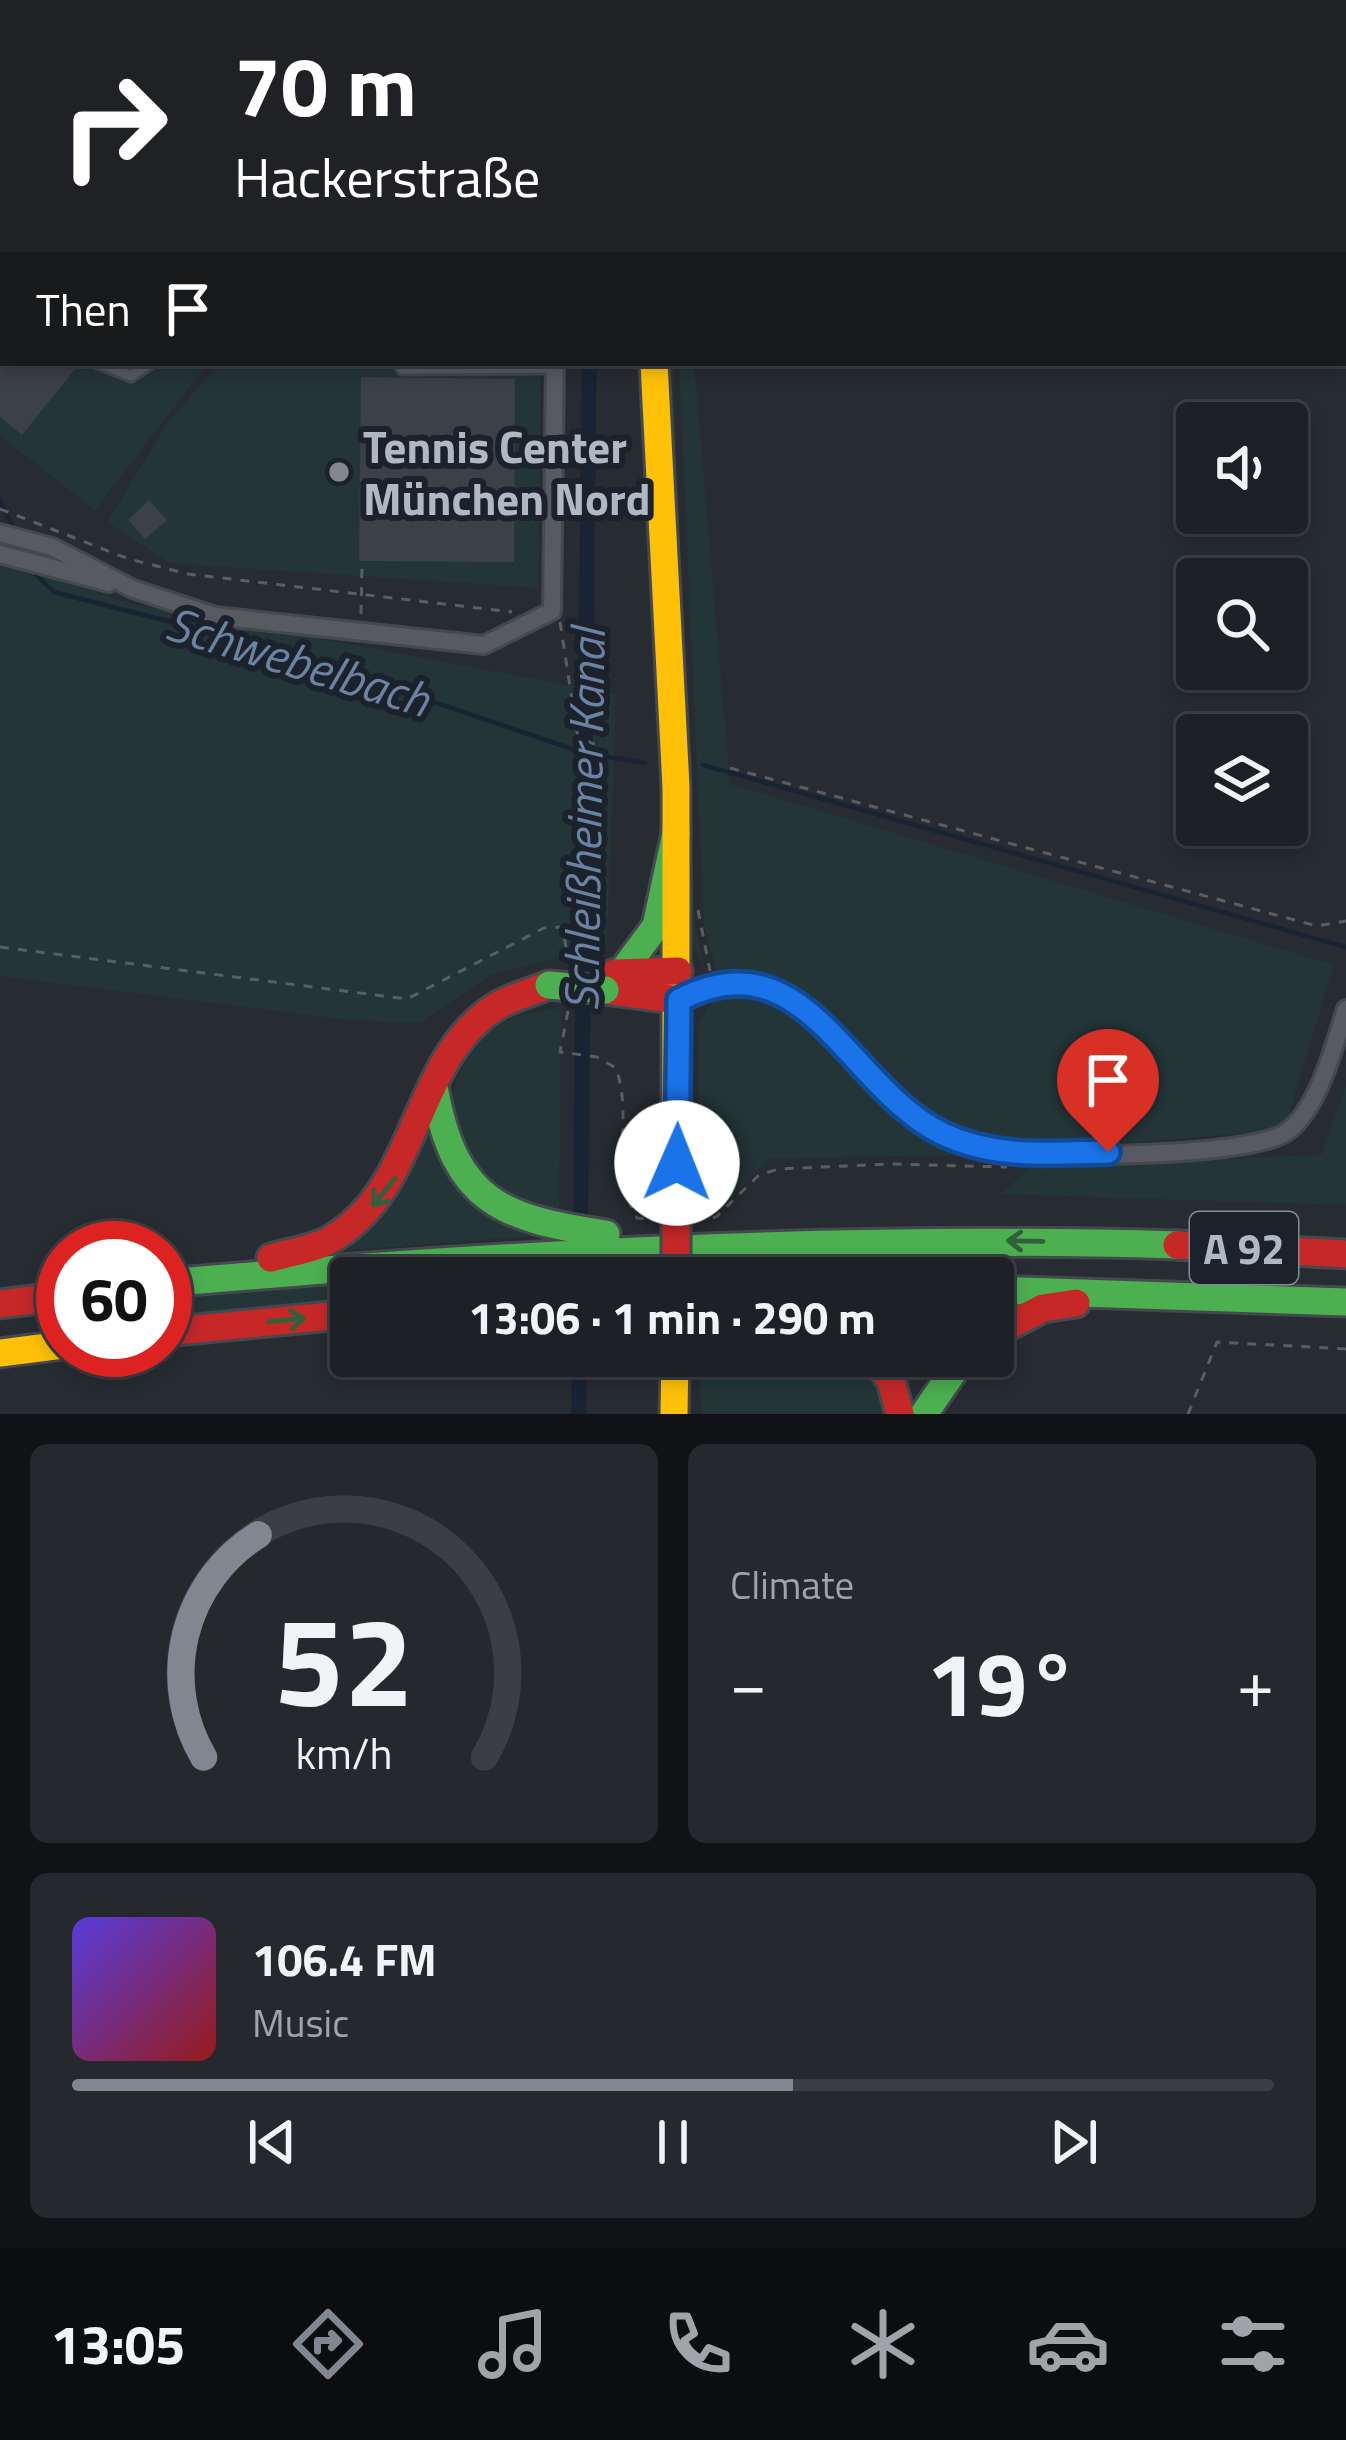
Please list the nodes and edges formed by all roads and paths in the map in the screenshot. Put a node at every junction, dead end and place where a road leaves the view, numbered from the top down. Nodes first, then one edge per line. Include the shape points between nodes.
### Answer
1 (106, 366) edge
2 (146, 366) edge
3 (555, 366) edge
4 (654, 366) edge
5 (402, 370) dead end
6 (0, 509) edge
7 (0, 533) edge
8 (4, 555) edge
9 (362, 567) dead end
10 (134, 589) junction
11 (362, 598) junction
12 (548, 614) junction
13 (361, 633) junction
14 (730, 768) dead end
15 (597, 796) dead end
16 (676, 833) junction
17 (1346, 921) edge
18 (0, 947) edge
19 (678, 971) junction
20 (560, 977) junction
21 (610, 979) junction
22 (711, 983) junction
23 (679, 1000) junction
24 (569, 1008) dead end
25 (1346, 1009) edge
26 (435, 1088) junction
27 (1021, 1154) junction
28 (676, 1224) junction
29 (578, 1239) junction
30 (1346, 1253) edge
31 (676, 1257) edge
32 (192, 1268) edge
33 (192, 1278) edge
34 (1014, 1290) edge
35 (1187, 1294) junction
36 (36, 1299) edge
37 (1346, 1302) edge
38 (0, 1304) edge
39 (330, 1316) edge
40 (1014, 1323) edge
41 (192, 1330) edge
42 (1346, 1348) edge
43 (36, 1349) edge
44 (2, 1354) edge
45 (675, 1377) edge
46 (888, 1377) edge
47 (950, 1377) edge
48 (674, 1414) edge
49 (900, 1414) edge
50 (924, 1414) edge
51 (1188, 1414) edge

1 - 2 lane via 131,376
3 - 5 lane
3 - 12 street
4 - 16 main road
6 - 11 path via 188,574
7 - 10 street via 52,547
8 - 10 street
9 - 11 path
10 - 13 street via 215,616
11 - 12 path
11 - 13 path
12 - 13 street via 484,645
12 - 15 path via 568,648 578,738 597,745
14 - 17 path via 1317,926
16 - 19 main road
16 - 21 main road via 653,942
18 - 20 path via 407,999 544,928 562,927
19 - 21 main road
19 - 22 street
19 - 23 main road
20 - 21 main road, bridge
20 - 26 main road via 471,1021
21 - 23 main road
22 - 23 street
22 - 27 street via 778,990 818,1019 901,1109 966,1143
23 - 28 main road
24 - 28 path via 560,1052 616,1068 624,1091 621,1191 637,1218
25 - 27 street via 1303,1115 1275,1140 1238,1149
26 - 29 main road via 444,1144 471,1190 514,1217
26 -> 32 main road via 401,1170 336,1236 298,1255
27 - 28 path via 994,1170 779,1169 759,1175 716,1217
28 - 29 main road
30 -> 28 main road, A 92
28 - 31 main road, bridge
29 - 33 main road
34 - 35 main road, A 92
35 - 37 main road, A 92
35 - 40 main road via 1042,1308
36 - 38 main road
41 -> 39 main road
42 - 51 path via 1216,1342
43 - 44 main road
45 - 48 main road
46 - 49 main road
47 - 50 main road

